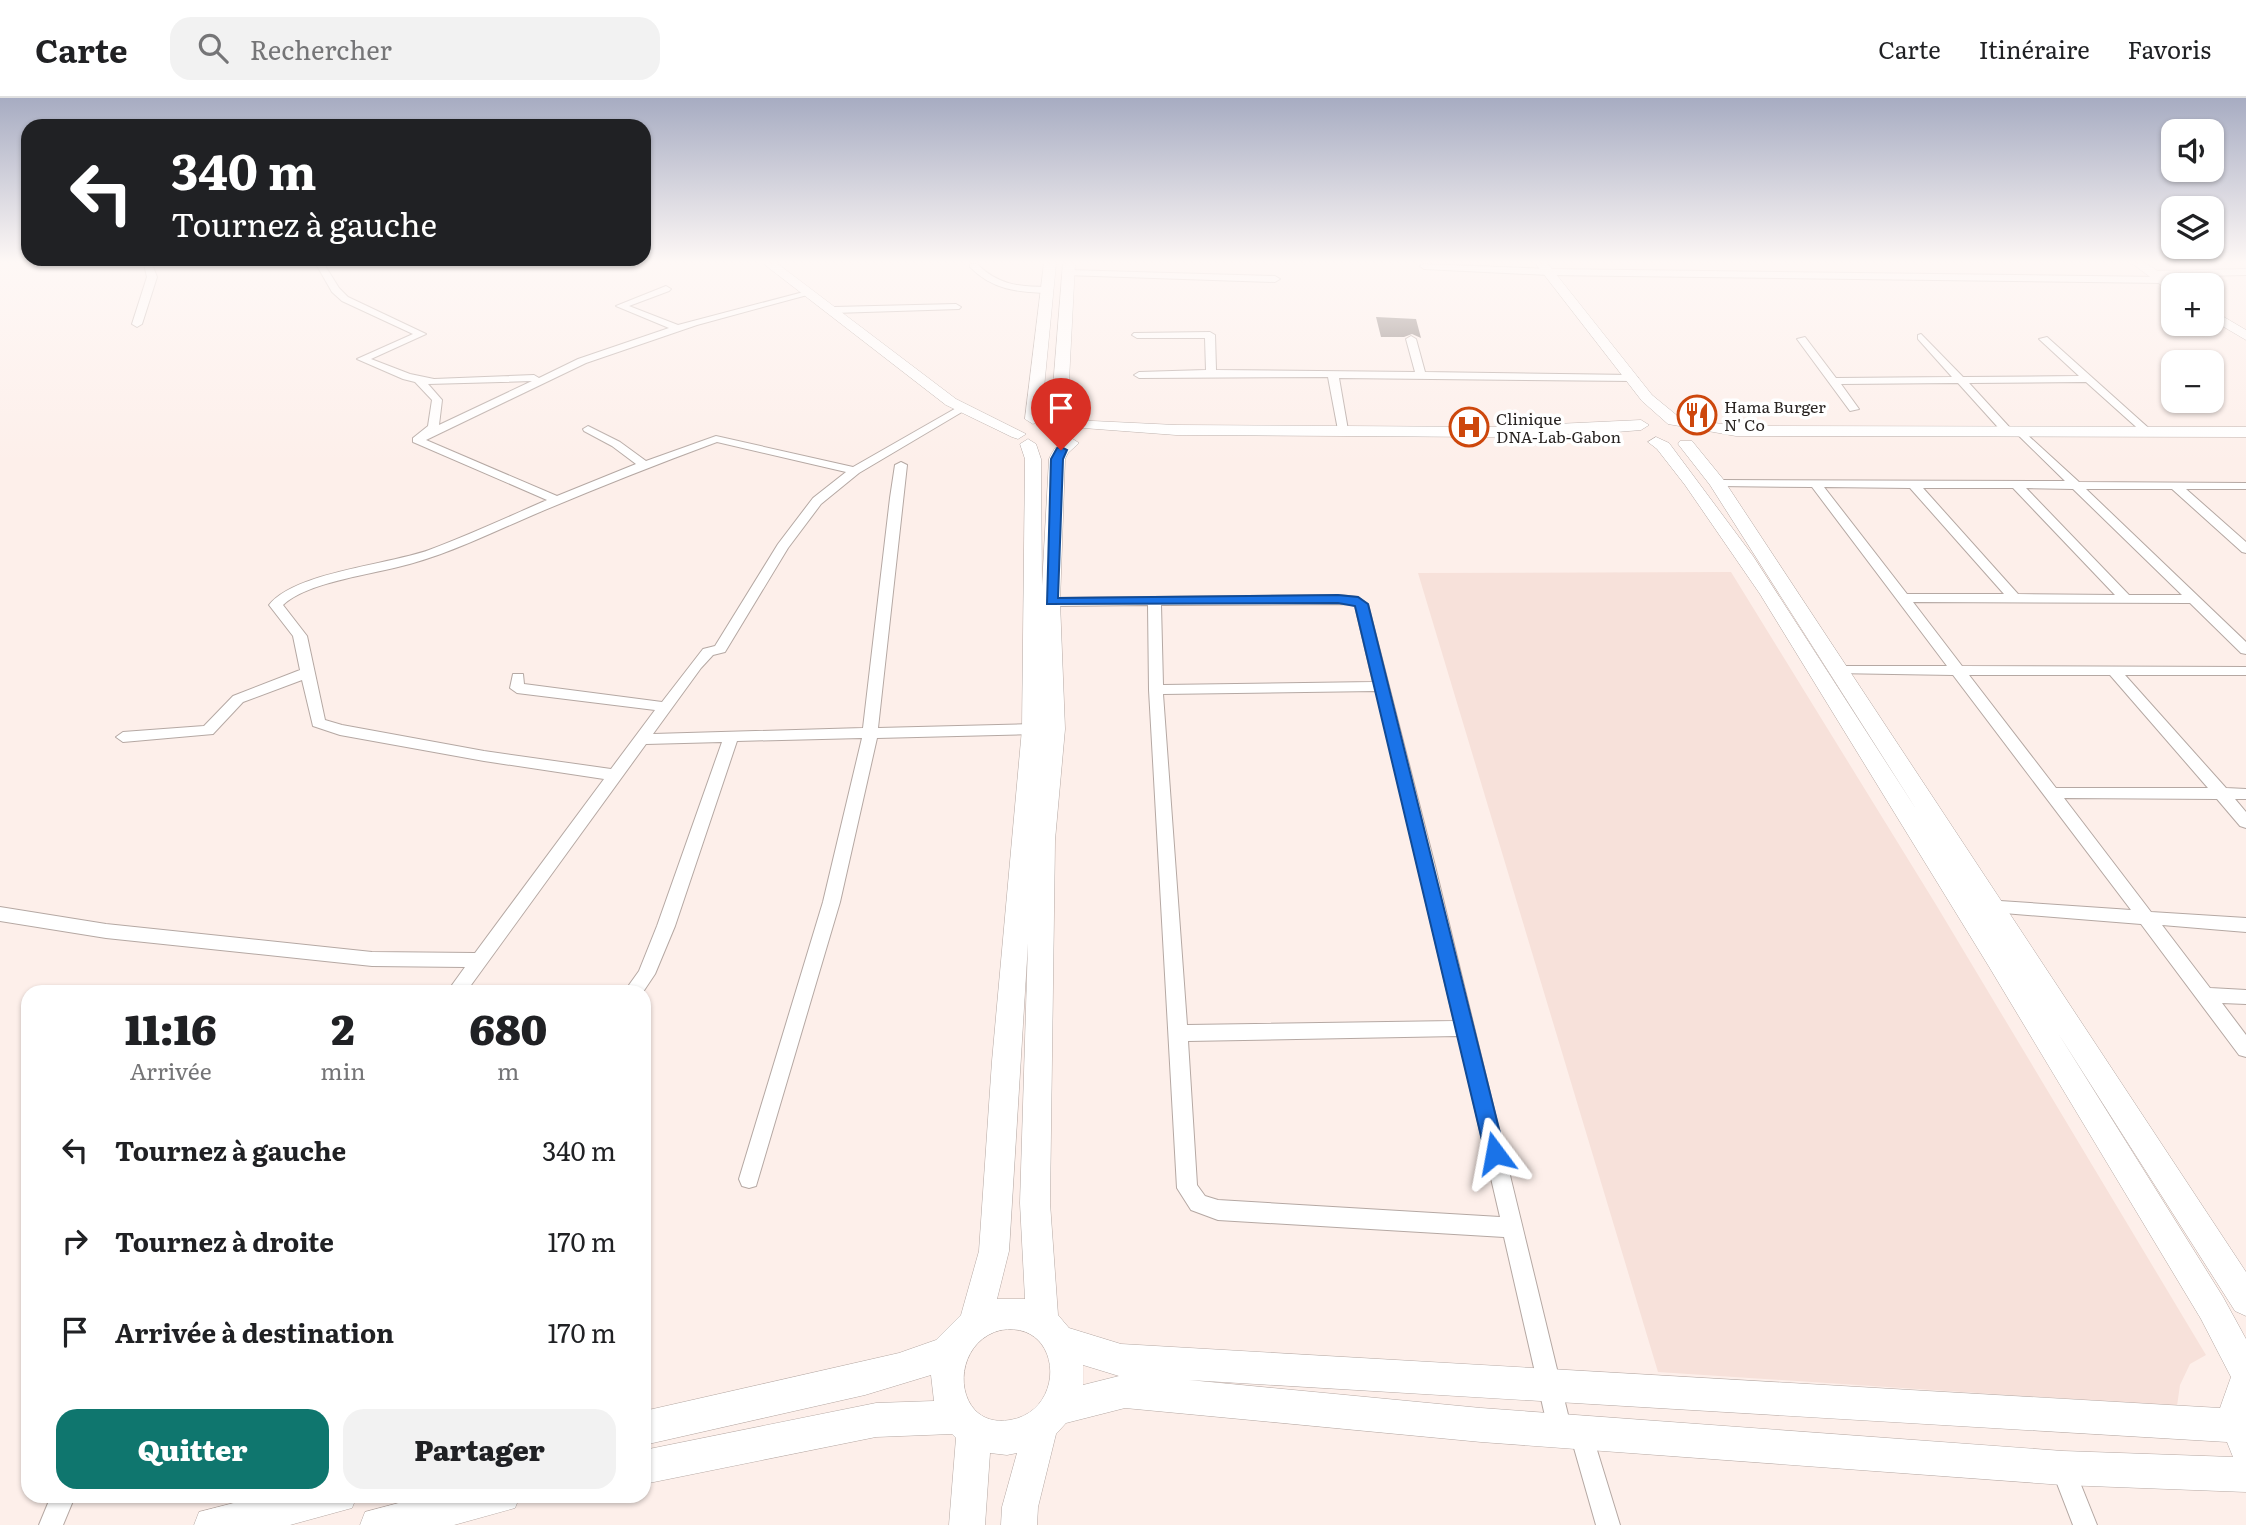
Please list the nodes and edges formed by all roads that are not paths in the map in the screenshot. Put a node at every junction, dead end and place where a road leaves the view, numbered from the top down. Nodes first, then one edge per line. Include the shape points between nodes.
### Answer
1 (414, 331) edge
2 (674, 331) edge
3 (861, 331) edge
4 (1043, 331) edge
5 (1065, 331) edge
6 (1595, 331) edge
7 (1137, 335) dead end
8 (1922, 337) dead end
9 (1411, 339) dead end
10 (1802, 339) dead end
11 (2044, 339) dead end
12 (1211, 373) junction
13 (1333, 374) junction
14 (1139, 375) dead end
15 (1421, 375) junction
16 (543, 377) junction
17 (1633, 378) junction
18 (2087, 379) junction
19 (419, 380) junction
20 (1960, 380) junction
21 (1834, 381) junction
22 (1647, 398) junction
23 (962, 409) junction
24 (1854, 409) dead end
25 (1033, 419) junction
26 (587, 429) dead end
27 (1073, 430) junction
28 (1343, 430) junction
29 (1647, 432) junction
30 (1683, 432) junction
31 (2014, 432) junction
32 (2148, 432) junction
33 (2246, 432) edge
34 (1023, 439) junction
35 (417, 440) junction
36 (645, 465) junction
37 (901, 465) dead end
38 (855, 471) junction
39 (1717, 482) junction
40 (1815, 483) junction
41 (1913, 484) junction
42 (2016, 485) junction
43 (2077, 485) junction
44 (2175, 486) junction
45 (2246, 486) edge
46 (556, 500) junction
47 (2246, 549) edge
48 (1903, 598) junction
49 (2015, 598) junction
50 (2126, 599) junction
51 (2194, 599) junction
52 (1154, 601) junction
53 (1051, 602) junction
54 (2246, 650) edge
55 (1838, 670) junction
56 (1958, 670) junction
57 (2114, 671) junction
58 (306, 673) junction
59 (2244, 673) edge
60 (518, 677) dead end
61 (1381, 686) junction
62 (1156, 690) junction
63 (667, 707) junction
64 (1034, 729) junction
65 (870, 734) junction
66 (123, 737) dead end
67 (731, 737) junction
68 (641, 739) junction
69 (615, 775) junction
70 (2049, 793) junction
71 (2221, 794) junction
72 (2246, 794) edge
73 (2246, 822) edge
74 (1965, 905) junction
75 (1991, 907) junction
76 (0, 914) edge
77 (2145, 918) junction
78 (2246, 925) edge
79 (481, 960) junction
80 (461, 985) edge
81 (638, 985) edge
82 (2203, 995) junction
83 (2246, 997) edge
84 (1465, 1028) junction
85 (1177, 1034) junction
86 (2246, 1049) edge
87 (749, 1179) dead end
88 (1513, 1228) junction
89 (2246, 1300) edge
90 (974, 1325) junction
91 (1051, 1332) junction
92 (951, 1351) junction
93 (2246, 1372) edge
94 (2246, 1384) edge
95 (1550, 1385) junction
96 (1049, 1416) junction
97 (965, 1424) junction
98 (651, 1426) edge
99 (1570, 1431) junction
100 (2242, 1436) edge
101 (651, 1466) edge
102 (2063, 1468) junction
103 (2246, 1475) edge
104 (60, 1503) edge
105 (309, 1503) edge
106 (473, 1503) edge
107 (51, 1525) edge
108 (212, 1525) edge
109 (378, 1525) edge
110 (967, 1525) edge
111 (1019, 1525) edge
112 (1608, 1525) edge
113 (2085, 1525) edge

1 - 19 street via 421,334 362,359
2 - 16 street
3 - 23 street
4 - 25 street
5 - 27 street via 1060,400
6 - 17 street
7 - 12 street via 1210,335
8 - 20 street
9 - 15 street
10 - 21 street
11 - 18 street
12 - 13 street
12 - 14 street
13 - 15 street
13 - 28 street
15 - 17 street
16 - 19 street
16 - 35 street
17 - 22 street
18 - 20 street
18 - 32 street
19 - 35 street via 437,400 433,427
20 - 21 street
20 - 31 street
21 - 24 street
22 - 29 street
22 - 30 street
23 - 34 street
23 - 38 street
25 - 27 street
25 - 34 street via 1021,426
26 - 36 street
27 - 28 street
27 - 34 street via 1048,447
27 - 53 street via 1057,459
28 - 29 street
29 - 30 street via 1672,445
29 - 30 street via 1656,419
29 - 74 street via 1698,489
30 - 31 street
30 - 39 street
31 - 32 street
31 - 43 street
32 - 33 street
34 - 64 street via 1033,459
35 - 46 street
36 - 38 street via 721,439
36 - 46 street
37 - 65 street
38 - 63 street via 817,501 782,547 720,649 708,652
39 - 40 street
39 - 55 street
40 - 41 street
40 - 48 street
41 - 42 street
41 - 49 street
42 - 43 street
42 - 50 street
43 - 44 street
43 - 51 street
44 - 45 street
44 - 47 street
46 - 58 street via 432,553 337,577 286,596 276,605 300,636
48 - 49 street
48 - 56 street
49 - 50 street
50 - 51 street
51 - 54 street
52 - 53 street
52 - 61 street via 1353,600 1365,612
52 - 62 street
53 - 91 street via 1054,729 1044,840 1035,1203
55 - 56 street
55 - 75 street
56 - 57 street
56 - 70 street
57 - 59 street
57 - 71 street
58 - 66 street via 239,699 208,731
58 - 69 street via 318,723 471,754
60 - 63 street via 517,688
61 - 62 street
61 - 84 street
62 - 85 street
63 - 68 street
64 - 65 street
64 - 90 street via 994,1251
65 - 67 street
65 - 87 street via 838,884
67 - 68 street
67 - 81 street via 666,926
68 - 69 street
69 - 79 street
70 - 71 street
70 - 77 street
71 - 72 street
71 - 73 street
74 - 75 street
74 - 93 street via 2212,1308
75 - 77 street
75 - 89 street
76 - 79 street via 106,931 372,959
77 - 78 street
77 - 82 street
79 - 80 street
82 - 83 street
82 - 86 street
84 - 85 street
84 - 88 street
85 - 88 street via 1187,1188 1198,1203 1218,1210
88 - 95 street
90 - 91 street via 1008,1313 1026,1315
90 - 92 street
91 - 95 street via 1121,1360
91 - 96 street via 1066,1357 1068,1374 1065,1391
92 - 97 street via 946,1368 948,1402
92 - 98 street via 874,1377
94 - 100 street via 2235,1406
95 - 99 street
95 - 100 street
96 - 97 street via 1025,1434 1008,1438 990,1437
96 - 99 street via 1125,1391
96 - 111 street via 1020,1507
97 - 101 street via 876,1420
97 - 110 street
99 - 102 street
99 - 112 street
102 - 103 street
102 - 113 street
104 - 107 street
105 - 108 street
106 - 109 street

